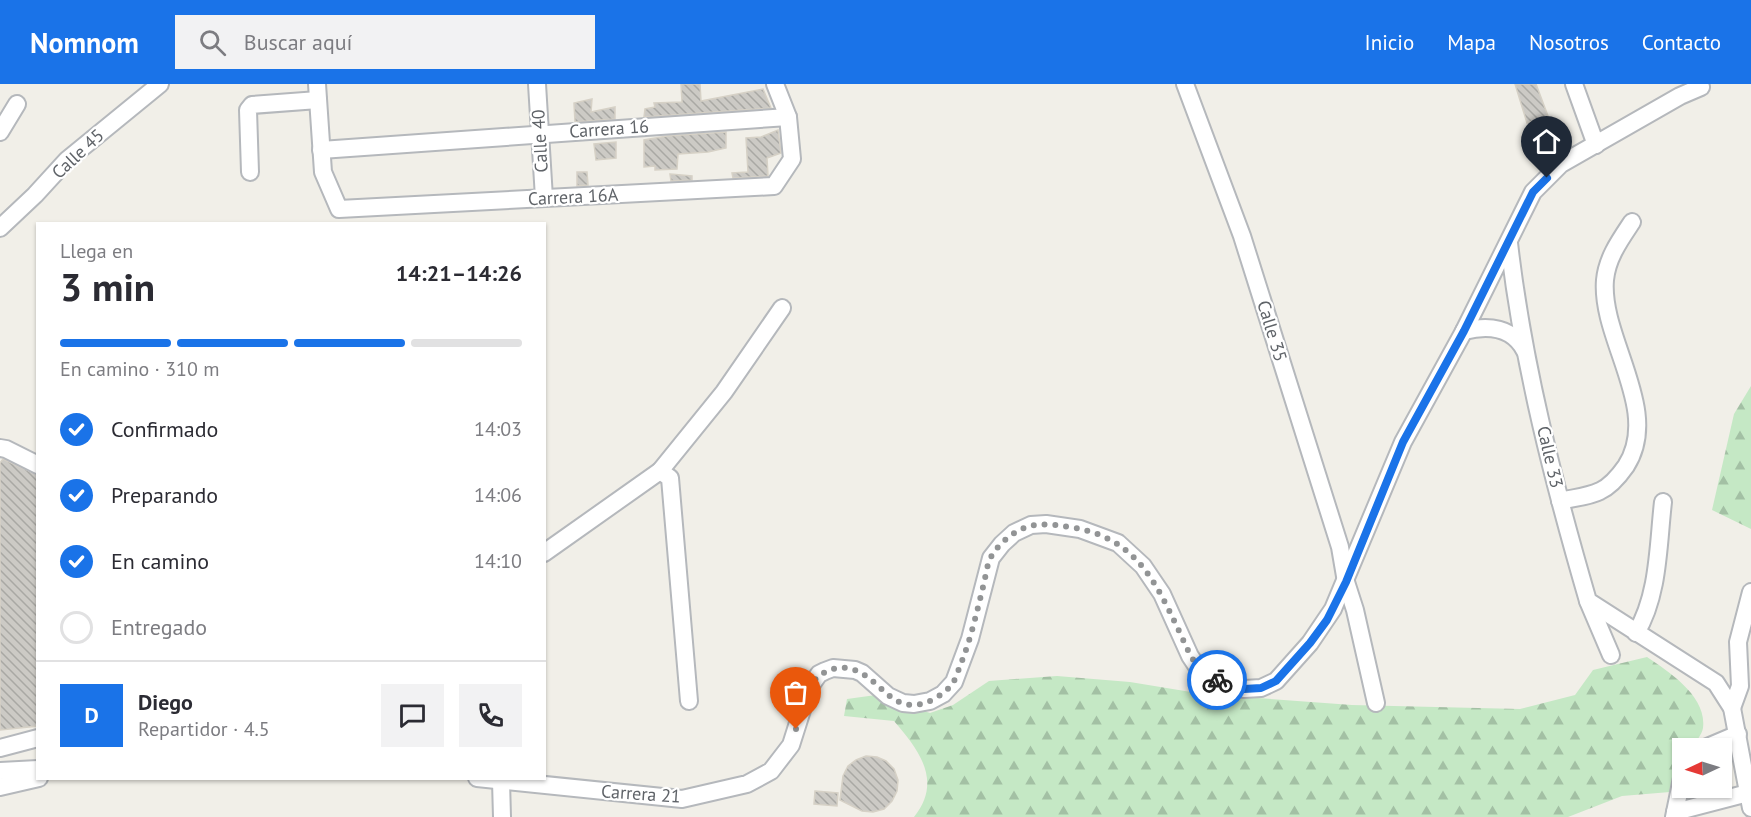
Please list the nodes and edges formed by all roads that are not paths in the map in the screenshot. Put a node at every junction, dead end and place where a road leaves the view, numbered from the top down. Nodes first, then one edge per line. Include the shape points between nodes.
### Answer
1 (158, 84) edge
2 (537, 84) edge
3 (775, 84) edge
4 (1185, 84) edge
5 (1574, 84) edge
6 (1701, 87) dead end
7 (318, 92) edge
8 (17, 104) dead end
9 (788, 117) junction
10 (0, 132) edge
11 (540, 134) junction
12 (1596, 145) junction
13 (321, 150) junction
14 (250, 172) dead end
15 (544, 198) junction
16 (1632, 222) dead end
17 (0, 228) edge
18 (1509, 243) junction
19 (782, 308) dead end
20 (1464, 331) junction
21 (1527, 355) junction
22 (0, 448) edge
23 (36, 464) edge
24 (660, 471) junction
25 (1560, 501) junction
26 (1663, 502) dead end
27 (546, 552) edge
28 (1346, 582) junction
29 (1751, 592) edge
30 (1588, 601) junction
31 (1641, 636) junction
32 (1611, 655) dead end
33 (689, 701) dead end
34 (1376, 703) dead end
35 (1732, 708) junction
36 (1738, 734) junction
37 (1729, 738) edge
38 (36, 739) edge
39 (0, 748) edge
40 (36, 769) edge
41 (0, 771) edge
42 (36, 779) edge
43 (493, 780) edge
44 (501, 781) junction
45 (0, 787) edge
46 (1678, 798) edge
47 (1750, 801) edge
48 (1674, 814) edge
49 (502, 817) edge

1 - 17 street, Calle 45 via 67,160
2 - 11 street, Calle 40
3 - 9 street
4 - 28 street, Calle 35 via 1242,236 1340,547
5 - 12 street
6 - 12 street, Carrera 21
7 - 13 street
7 - 14 street via 252,105 248,110
8 - 10 street
9 - 11 street, Carrera 16
9 - 15 street, Carrera 16A via 792,159 774,186
11 - 13 street, Carrera 16
11 - 15 street, Calle 40
12 - 18 street, Carrera 21 via 1561,164 1533,192
13 - 15 street, Carrera 16A via 323,172 339,209
16 - 25 street via 1609,262 1605,281 1608,313 1635,406 1638,430 1630,460 1618,478 1600,491
18 - 20 street, Carrera 21
18 - 21 street, Calle 33
19 - 24 street via 724,392
20 - 21 street via 1500,329 1514,336
20 - 28 street, Carrera 21 via 1403,442
21 - 25 street, Calle 33
22 - 23 street
24 - 27 street
24 - 33 street via 670,478
25 - 30 street, Calle 33
26 - 31 street via 1655,576
28 - 34 street, Calle 35
28 - 44 street, Carrera 21 via 1327,620 1276,681 1261,688 1244,689 1227,685 1198,668 1162,594 1143,566 1118,543 1046,524 1031,525 1014,533 991,558 969,645 954,682 930,701 903,703 855,670 825,671 809,688 791,745 771,771 747,784 682,799
29 - 35 street via 1738,642 1740,686
30 - 31 street
30 - 32 street, Calle 33
31 - 35 street via 1716,683
35 - 36 street
36 - 37 street
36 - 47 street
38 - 39 street
40 - 41 street
42 - 45 street
43 - 44 street, Carrera 21
44 - 49 street
46 - 48 street
47 - 48 street

